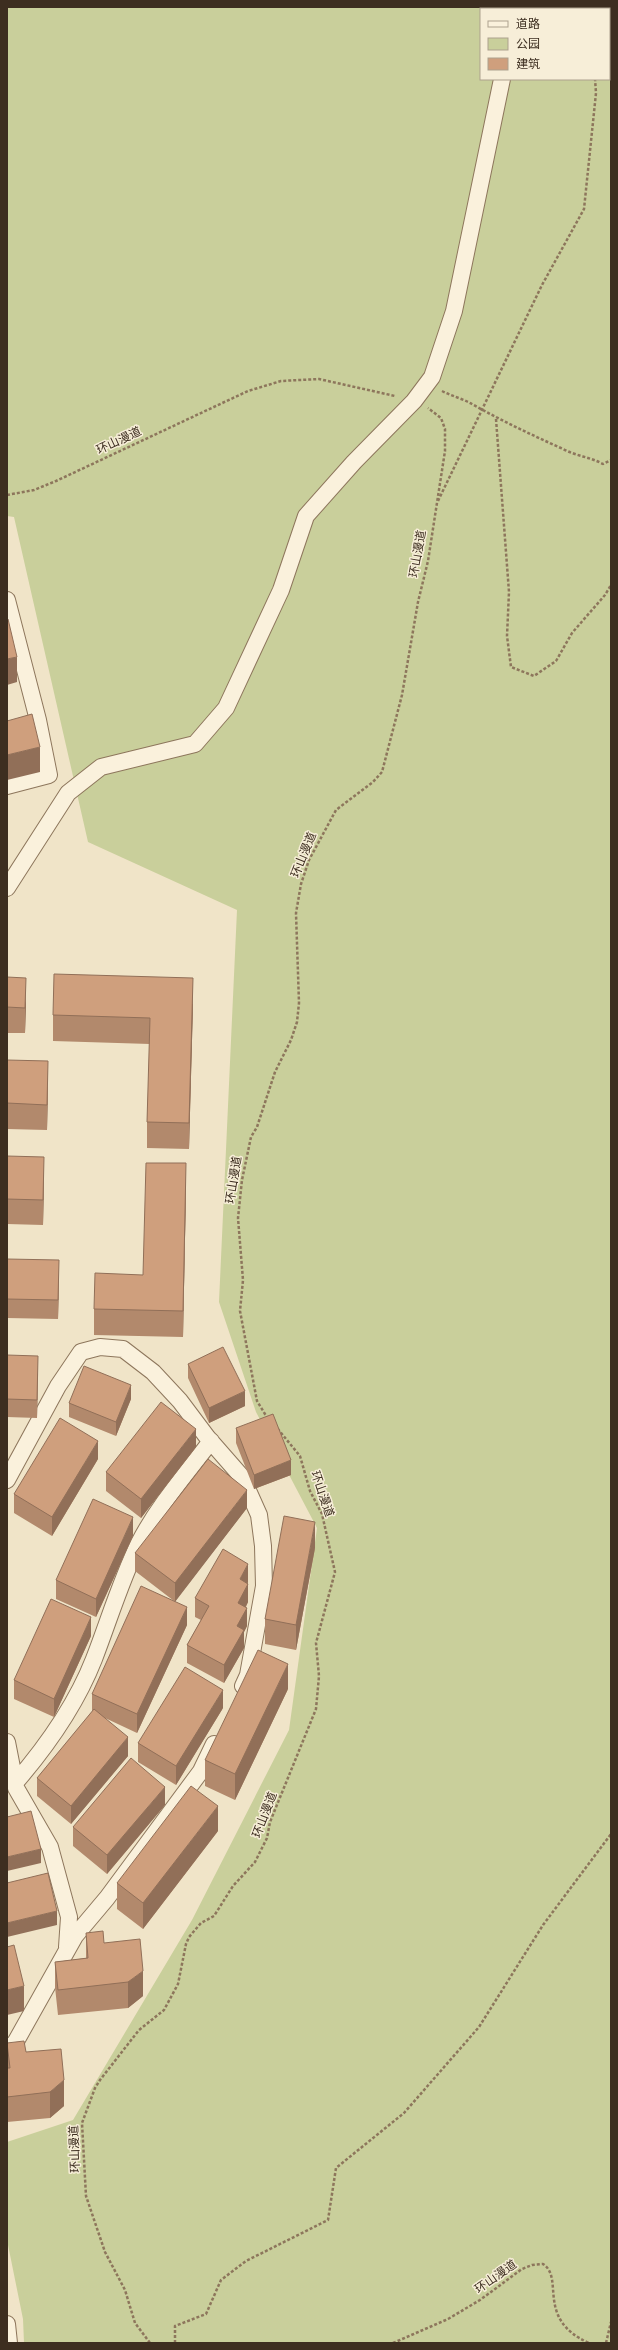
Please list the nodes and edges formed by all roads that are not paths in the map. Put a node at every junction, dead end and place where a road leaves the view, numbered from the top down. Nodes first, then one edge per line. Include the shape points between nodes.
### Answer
1 (502, 80) edge
2 (7, 600) edge
3 (10, 624) edge
4 (7, 786) edge
5 (7, 888) edge
6 (211, 1441) junction
7 (7, 1480) edge
8 (235, 1702) edge
9 (221, 1728) edge
10 (7, 1742) edge
11 (15, 1783) junction
12 (67, 1951) junction
13 (7, 2049) edge
14 (7, 2324) edge
15 (10, 2343) edge

1 - 5 street via 454,311 432,377 414,402 354,462 306,516 281,590 226,708 196,744 101,767 68,793
2 - 3 street
3 - 4 street via 32,721 49,776
6 - 7 street via 180,1401 153,1372 123,1349 100,1347 81,1352 58,1386
6 - 8 street via 242,1477 259,1515 263,1546 264,1586 251,1660 248,1675
6 - 11 street via 140,1542 114,1602 94,1660 62,1722 39,1756
9 - 12 street via 201,1771 107,1898 75,1936
10 - 11 street
11 - 12 street via 50,1847 69,1917
12 - 13 street via 15,2042
14 - 15 street

